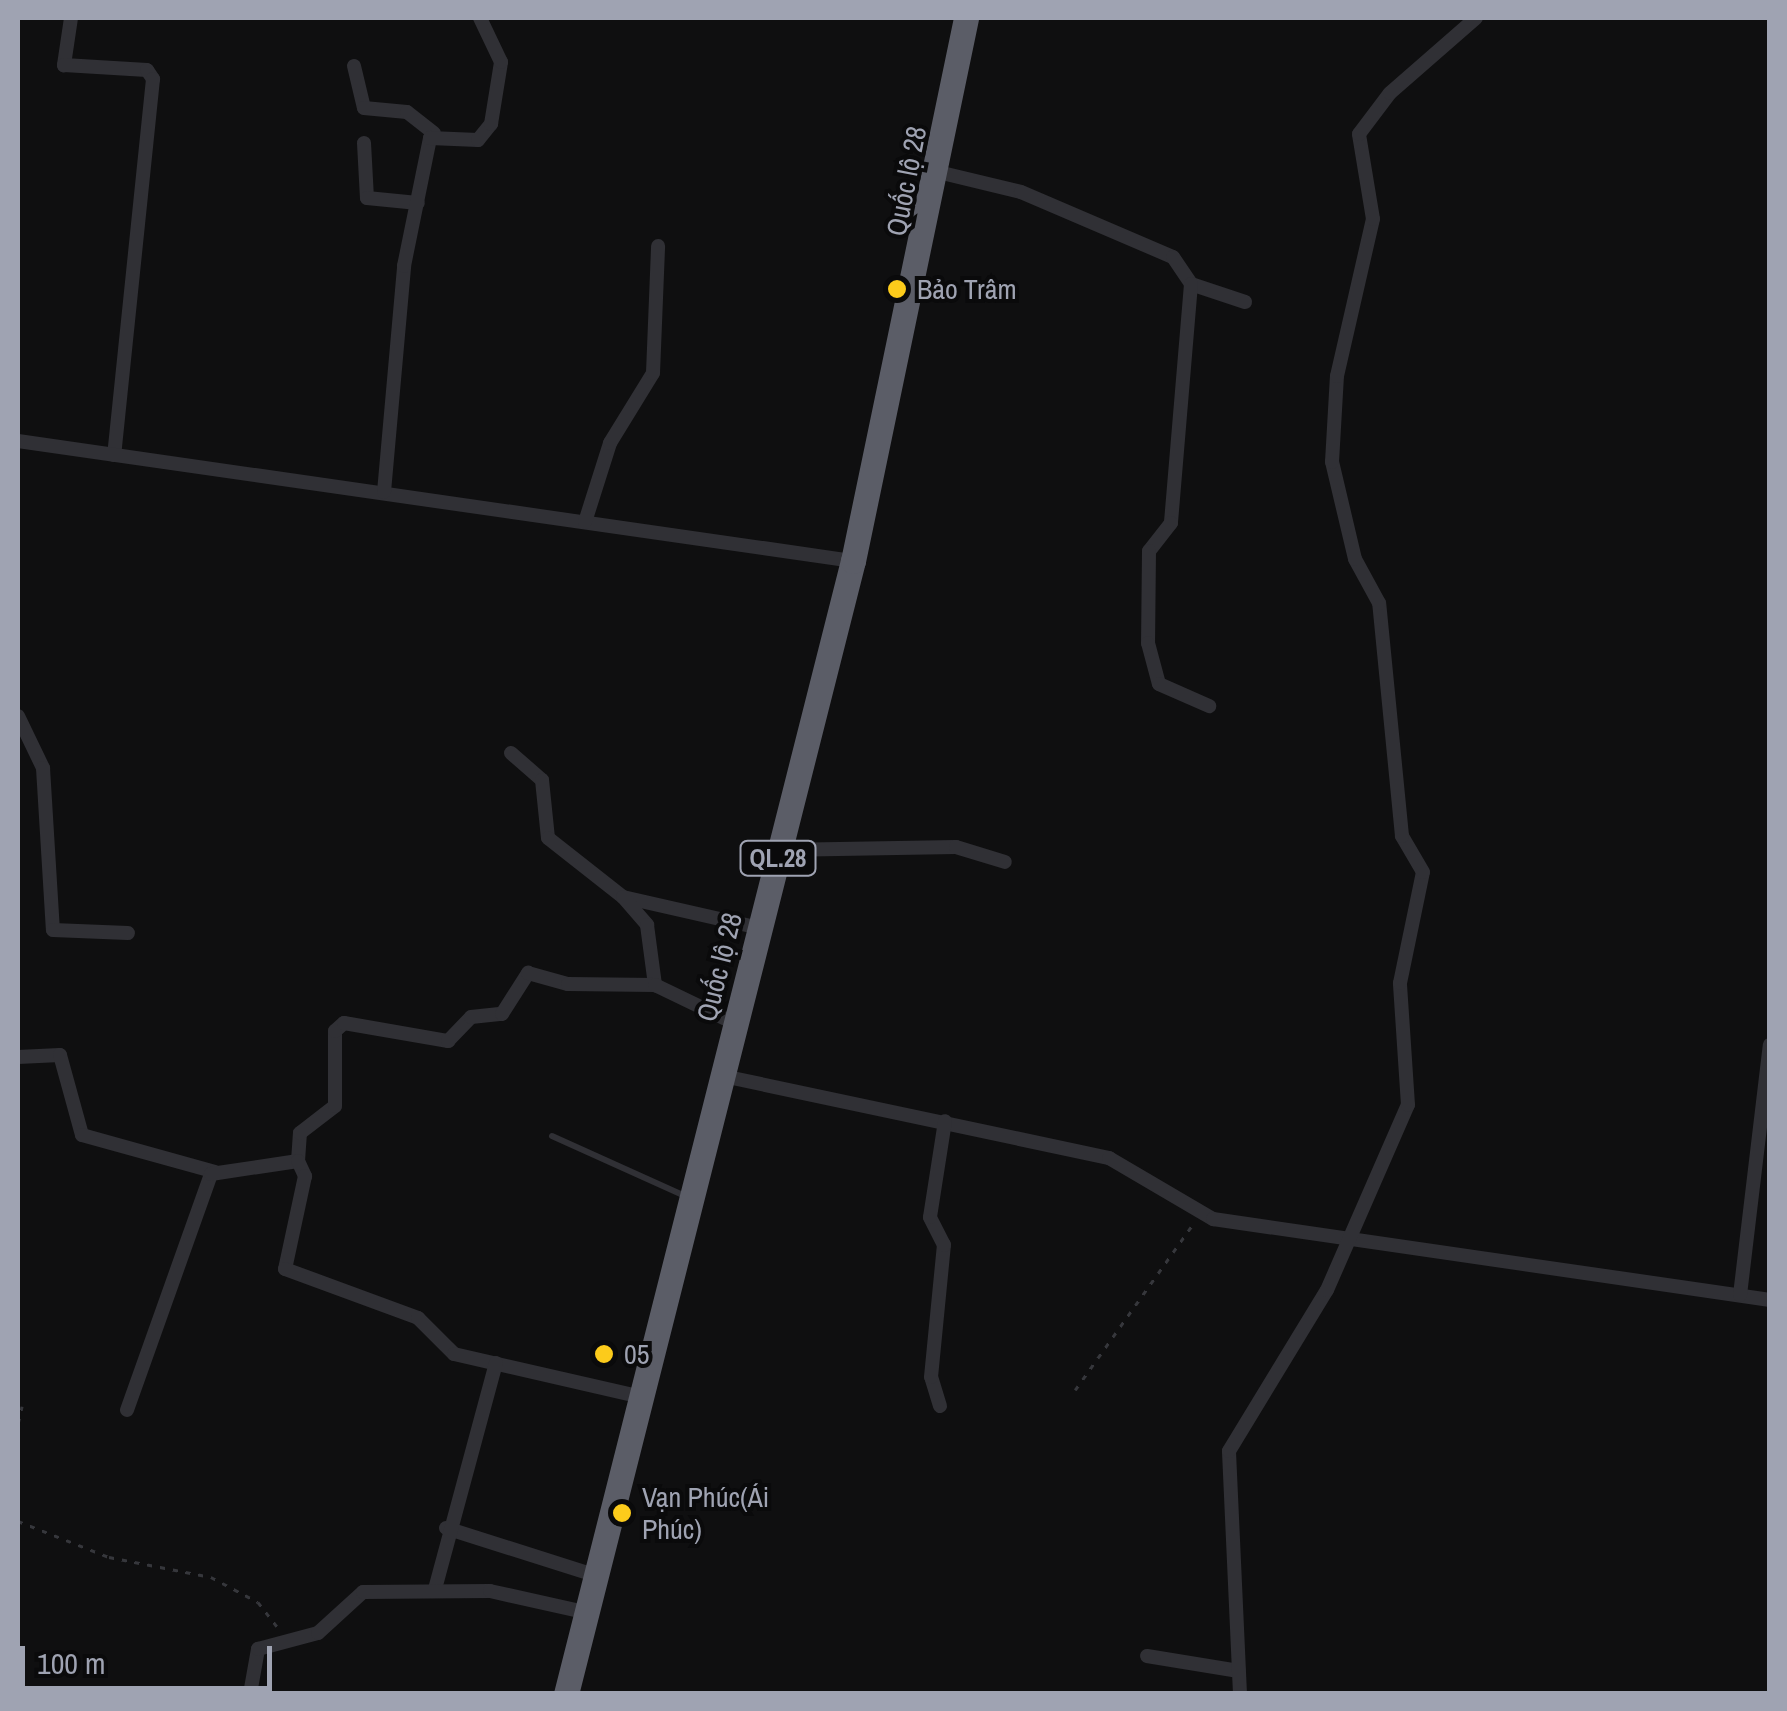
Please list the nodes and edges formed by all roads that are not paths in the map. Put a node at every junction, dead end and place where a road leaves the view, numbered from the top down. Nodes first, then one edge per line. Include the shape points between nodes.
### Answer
1 (72, 18) edge
2 (480, 18) edge
3 (966, 18) edge
4 (1476, 18) edge
5 (354, 66) dead end
6 (434, 132) junction
7 (364, 142) dead end
8 (938, 172) junction
9 (418, 203) junction
10 (658, 246) dead end
11 (1191, 284) junction
12 (1245, 302) dead end
13 (18, 442) edge
14 (114, 455) junction
15 (384, 492) junction
16 (585, 522) junction
17 (853, 561) junction
18 (1209, 706) dead end
19 (18, 716) edge
20 (512, 753) dead end
21 (780, 850) junction
22 (1005, 862) dead end
23 (624, 896) junction
24 (760, 928) junction
25 (128, 934) dead end
26 (655, 985) junction
27 (736, 1024) junction
28 (1770, 1045) edge
29 (18, 1057) edge
30 (722, 1076) junction
31 (946, 1121) junction
32 (552, 1136) dead end
33 (298, 1161) junction
34 (214, 1172) junction
35 (691, 1198) junction
36 (1352, 1241) junction
37 (1740, 1295) junction
38 (1770, 1300) edge
39 (496, 1364) junction
40 (641, 1397) junction
41 (940, 1406) dead end
42 (127, 1410) dead end
43 (446, 1528) junction
44 (594, 1574) junction
45 (435, 1589) junction
46 (584, 1612) junction
47 (1147, 1656) dead end
48 (1239, 1672) junction
49 (250, 1694) edge
50 (566, 1694) edge
51 (1240, 1694) edge

1 - 14 street via 64,65 147,70 153,79
2 - 6 street via 501,62 491,124 478,140
3 - 8 highway, Quốc lộ 28 / QL.28
4 - 36 street via 1390,94 1359,134 1374,219 1337,376 1331,438 1346,517 1379,602 1402,836 1424,884 1400,983 1406,1120 1366,1192
5 - 6 street via 364,108 407,112
6 - 9 street
7 - 9 street via 368,198
8 - 11 street via 1020,192 1173,256
8 - 17 highway, Quốc lộ 28 / QL.28
9 - 15 street
10 - 16 street via 653,373 610,443
11 - 12 street
11 - 18 street via 1170,456 1171,523 1149,551 1148,643 1159,684
13 - 14 street
14 - 15 street
15 - 16 street
16 - 17 street
17 - 21 highway, Quốc lộ 28 / QL.28
19 - 25 street via 44,768 53,930
20 - 23 street via 542,780 548,838
21 - 22 street via 956,848
21 - 24 highway, Quốc lộ 28 / QL.28
23 - 24 street
23 - 26 street via 646,925
24 - 27 highway, Quốc lộ 28 / QL.28
26 - 27 street
26 - 33 street via 568,984 528,972 502,1014 472,1017 448,1041 344,1023 336,1031 334,1106 300,1133
27 - 30 highway, Quốc lộ 28 / QL.28
28 - 37 street
29 - 34 street via 60,1055 82,1135
30 - 31 street
30 - 35 highway, Quốc lộ 28 / QL.28
31 - 36 street via 1109,1158 1202,1213
31 - 41 street via 930,1217 943,1235 930,1378
32 - 35 lane
33 - 34 street
33 - 39 street via 305,1176 284,1268 402,1310 447,1350
34 - 42 street via 152,1319
35 - 40 highway, Quốc lộ 28 / QL.28
36 - 37 street
36 - 48 street via 1229,1451
37 - 38 street
39 - 40 street
39 - 43 street
40 - 44 highway, Quốc lộ 28 / QL.28
43 - 44 street
43 - 45 street
44 - 46 highway, Quốc lộ 28 / QL.28
45 - 46 street
45 - 49 street via 363,1592 318,1633 254,1654
46 - 50 highway, Quốc lộ 28 / QL.28
47 - 48 street
48 - 51 street

